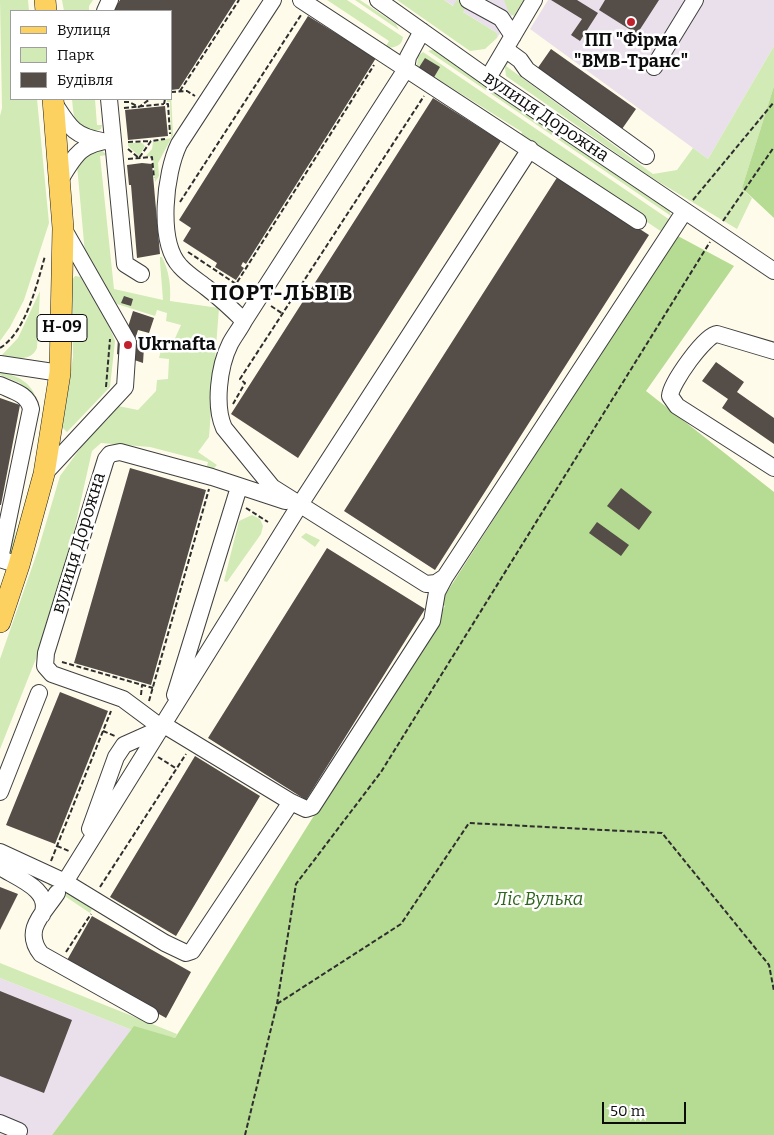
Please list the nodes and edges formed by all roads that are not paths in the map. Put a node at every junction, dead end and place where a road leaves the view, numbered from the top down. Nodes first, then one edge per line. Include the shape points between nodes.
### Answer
1 (273, 0) edge
2 (378, 0) edge
3 (468, 0) edge
4 (534, 0) edge
5 (695, 0) edge
6 (302, 5) edge
7 (492, 6) edge
8 (422, 31) junction
9 (509, 42) junction
10 (654, 67) dead end
11 (406, 69) junction
12 (488, 78) junction
13 (54, 101) edge
14 (114, 103) edge
15 (115, 143) junction
16 (530, 149) junction
17 (646, 156) dead end
18 (60, 180) junction
19 (684, 212) junction
20 (638, 221) dead end
21 (63, 228) junction
22 (774, 271) edge
23 (141, 274) dead end
24 (244, 321) junction
25 (774, 352) edge
26 (0, 364) edge
27 (60, 373) junction
28 (0, 385) edge
29 (774, 468) edge
30 (44, 474) junction
31 (239, 487) junction
32 (299, 506) junction
33 (7, 561) edge
34 (445, 577) junction
35 (0, 622) edge
36 (39, 693) dead end
37 (164, 724) junction
38 (0, 792) edge
39 (290, 802) junction
40 (0, 852) edge
41 (77, 854) junction
42 (0, 867) edge
43 (61, 887) junction
44 (42, 915) junction
45 (150, 1016) dead end
46 (0, 1123) edge
47 (19, 1131) dead end

1 - 24 street via 179,144 171,163 167,196 170,252 180,266
2 - 8 street, вулиця Дорожна
3 - 7 street
4 - 9 street
5 - 10 street
6 - 11 street
7 - 9 street via 501,18
8 - 11 street via 408,57
8 - 12 street, вулиця Дорожна
9 - 12 street
9 - 17 street via 527,70
11 - 16 street
11 - 24 street
12 - 19 street, вулиця Дорожна
13 - 15 street via 73,131 85,138
13 - 18 main road, Н-09
14 - 15 street
15 - 18 street via 86,146 76,154
15 - 23 street via 125,264
16 - 20 street
16 - 32 street
18 - 21 main road, Н-09
19 - 22 street, вулиця Дорожна
19 - 34 street
21 - 27 main road, Н-09
21 - 30 street via 128,342 125,387
24 - 32 street via 226,354 220,390 220,420 272,487
25 - 29 street via 712,334 672,386 670,396 677,406
26 - 27 street
27 - 30 main road, Н-09
28 - 33 street via 25,396 31,409
30 - 33 main road, Н-09
31 - 32 street, вулиця Дорожна
31 - 37 street
31 - 37 street, вулиця Дорожна via 120,452 110,454 106,459 46,654 46,666 52,674 123,699
32 - 34 street via 426,584 436,583
32 - 37 street
33 - 35 main road, Н-09
34 - 39 street via 437,592 432,621 317,802 306,809
36 - 38 street
37 - 39 street, вулиця Дорожна
37 - 41 street
37 - 41 street via 124,744
39 - 43 street via 192,951 186,953 165,943
40 - 43 street
41 - 43 street
42 - 44 street via 38,891 46,908
43 - 44 street
44 - 45 street via 32,936 41,954
46 - 47 street

